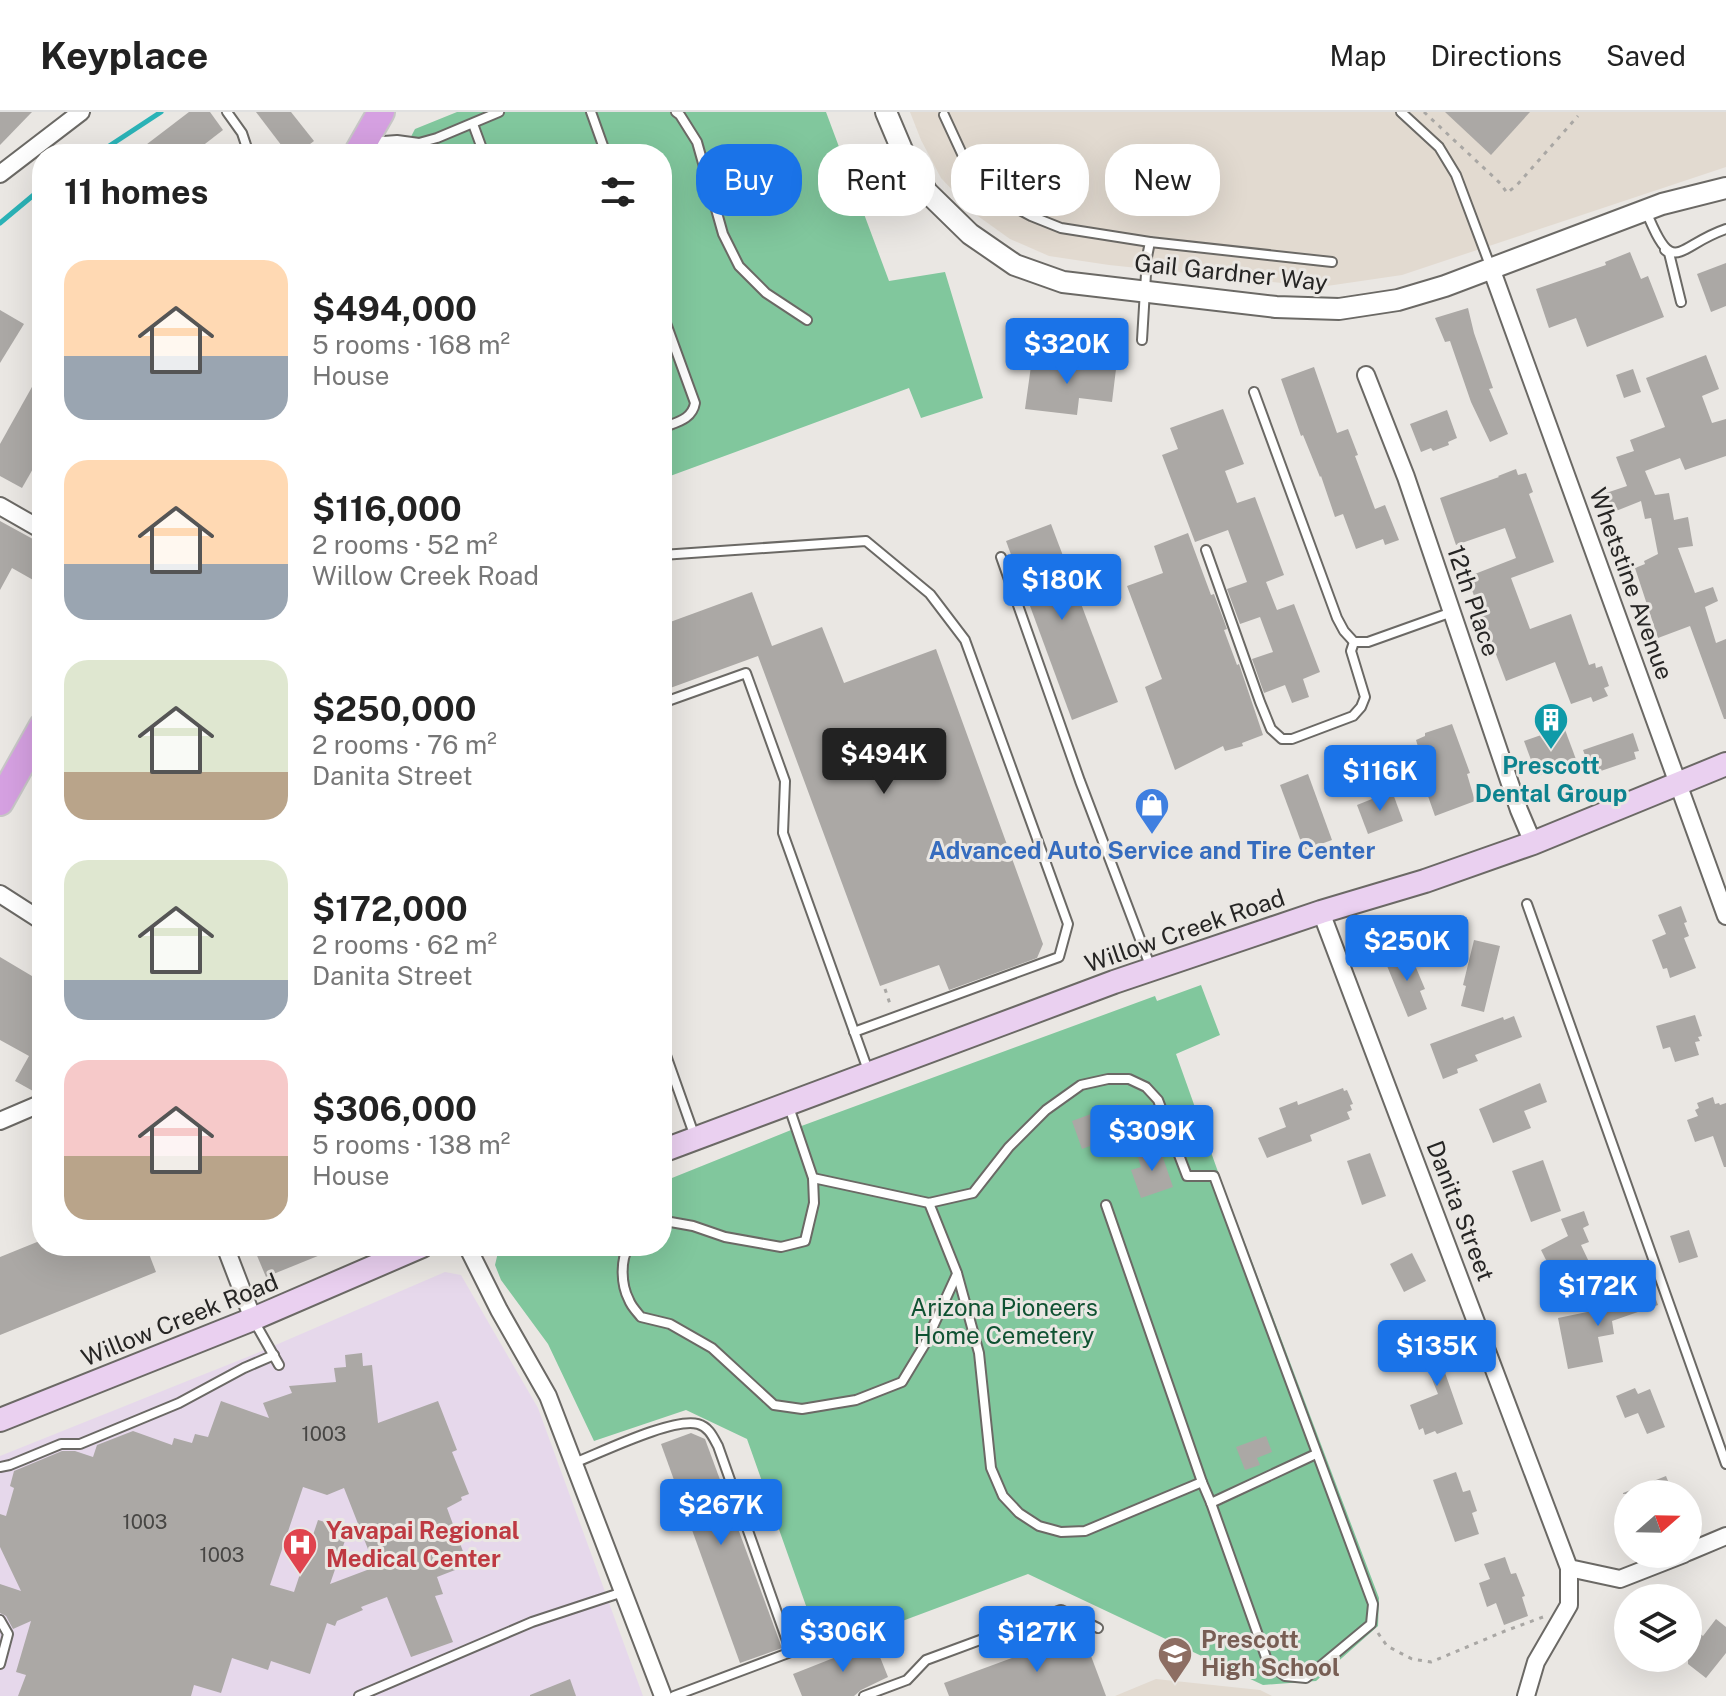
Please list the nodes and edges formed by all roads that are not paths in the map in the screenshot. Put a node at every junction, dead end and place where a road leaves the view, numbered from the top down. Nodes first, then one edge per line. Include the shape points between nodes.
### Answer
1 (81, 112) edge
2 (227, 112) edge
3 (381, 112) edge
4 (499, 112) edge
5 (591, 112) edge
6 (676, 112) edge
7 (886, 112) edge
8 (1401, 112) edge
9 (944, 115) dead end
10 (473, 124) junction
11 (39, 144) edge
12 (246, 144) edge
13 (362, 144) edge
14 (378, 144) edge
15 (480, 144) edge
16 (602, 144) edge
17 (32, 150) edge
18 (0, 174) edge
19 (1726, 188) edge
20 (1646, 211) junction
21 (1726, 229) edge
22 (1150, 242) junction
23 (1665, 250) junction
24 (1332, 262) dead end
25 (1491, 268) junction
26 (1144, 290) junction
27 (1681, 302) dead end
28 (807, 320) dead end
29 (672, 340) edge
30 (1142, 340) dead end
31 (1366, 375) dead end
32 (1254, 392) dead end
33 (672, 424) edge
34 (0, 506) edge
35 (32, 524) edge
36 (1206, 550) dead end
37 (672, 554) edge
38 (1001, 557) dead end
39 (1452, 612) junction
40 (1354, 642) junction
41 (672, 699) edge
42 (32, 745) edge
43 (1726, 764) edge
44 (1677, 784) junction
45 (0, 802) edge
46 (1533, 843) junction
47 (0, 894) edge
48 (1527, 904) dead end
49 (1321, 912) junction
50 (32, 915) edge
51 (1726, 916) edge
52 (1151, 969) junction
53 (854, 1032) junction
54 (672, 1072) edge
55 (869, 1074) junction
56 (788, 1104) junction
57 (32, 1108) edge
58 (1, 1122) edge
59 (695, 1138) junction
60 (672, 1147) edge
61 (813, 1178) junction
62 (929, 1203) junction
63 (1106, 1205) dead end
64 (672, 1222) edge
65 (229, 1256) edge
66 (379, 1256) edge
67 (472, 1256) edge
68 (624, 1256) edge
69 (957, 1273) junction
70 (253, 1319) junction
71 (274, 1355) junction
72 (279, 1365) dead end
73 (0, 1420) edge
74 (1316, 1454) junction
75 (574, 1463) junction
76 (1726, 1464) edge
77 (0, 1467) edge
78 (1202, 1482) junction
79 (1211, 1503) junction
80 (1726, 1536) edge
81 (1702, 1546) edge
82 (1569, 1568) junction
83 (1648, 1568) edge
84 (623, 1592) junction
85 (0, 1620) edge
86 (1098, 1628) dead end
87 (0, 1664) edge
88 (359, 1696) edge
89 (663, 1696) edge
90 (674, 1696) edge
91 (864, 1696) edge
92 (1526, 1696) edge

1 - 11 street
2 - 12 lane
3 - 13 main road
4 - 10 lane
5 - 16 lane
6 - 28 lane via 697,142 723,234 739,266 766,293
7 - 26 street, Gail Gardner Way via 927,192 970,234 1015,265 1063,282
8 - 25 lane via 1439,147 1456,175
9 - 22 lane via 963,156 1009,204 1061,228
10 - 14 lane via 419,143
10 - 15 lane
17 - 18 street
19 - 20 street, Gail Gardner Way
20 - 23 lane
20 - 25 street, Gail Gardner Way
21 - 23 lane via 1685,252
22 - 24 lane
22 - 26 lane
23 - 27 lane
25 - 26 street, Gail Gardner Way via 1398,300 1339,309 1276,307
25 - 44 street, Whetstine Avenue
26 - 30 lane
29 - 33 lane via 695,403 688,418
31 - 39 street, 12th Place
32 - 40 lane via 1337,618
34 - 35 street
36 - 40 lane via 1260,702 1271,729 1282,739 1353,716 1361,707 1365,697 1351,651
37 - 53 lane via 866,541 930,594 965,640 1068,924 1059,957
38 - 52 lane
39 - 40 lane via 1368,642
39 - 46 street, 12th Place
41 - 53 lane via 746,673 785,781 783,833
42 - 45 main road
43 - 44 main road, Willow Creek Road
44 - 46 main road, Willow Creek Road
44 - 51 street, Whetstine Avenue
46 - 49 main road, Willow Creek Road
47 - 50 street
48 - 76 lane
49 - 52 main road, Willow Creek Road
49 - 82 street, Danita Street
52 - 55 main road, Willow Creek Road
53 - 55 lane
54 - 59 lane
55 - 56 main road, Willow Creek Road
56 - 59 main road, Willow Creek Road
56 - 61 lane
57 - 58 street
59 - 60 main road, Willow Creek Road
61 - 62 lane
61 - 64 lane via 814,1203 805,1241 781,1247
62 - 69 lane
62 - 74 lane via 973,1193 1046,1110 1081,1085 1129,1079 1146,1087 1158,1100 1187,1176 1214,1176
63 - 78 lane
65 - 70 street
66 - 70 main road, Willow Creek Road
67 - 75 street via 548,1396
68 - 69 lane via 628,1299 641,1317 670,1324 712,1348 774,1405 802,1409 856,1400 902,1382
69 - 78 lane via 979,1353 991,1468 1003,1496 1019,1513 1061,1532 1085,1531
70 - 71 lane
70 - 73 main road, Willow Creek Road
71 - 72 lane
71 - 77 lane via 179,1403 80,1444 61,1444
74 - 79 lane
74 - 79 lane via 1373,1604 1371,1624 1306,1678 1285,1676 1268,1663
75 - 84 street
75 - 90 lane via 679,1423 710,1431 718,1446 791,1652
78 - 79 lane
80 - 81 street
82 - 83 street via 1620,1579
82 - 92 street via 1569,1605 1536,1662
84 - 88 lane via 532,1622
84 - 89 street
85 - 87 lane via 8,1634
86 - 91 lane via 1061,1610 926,1660 907,1680

